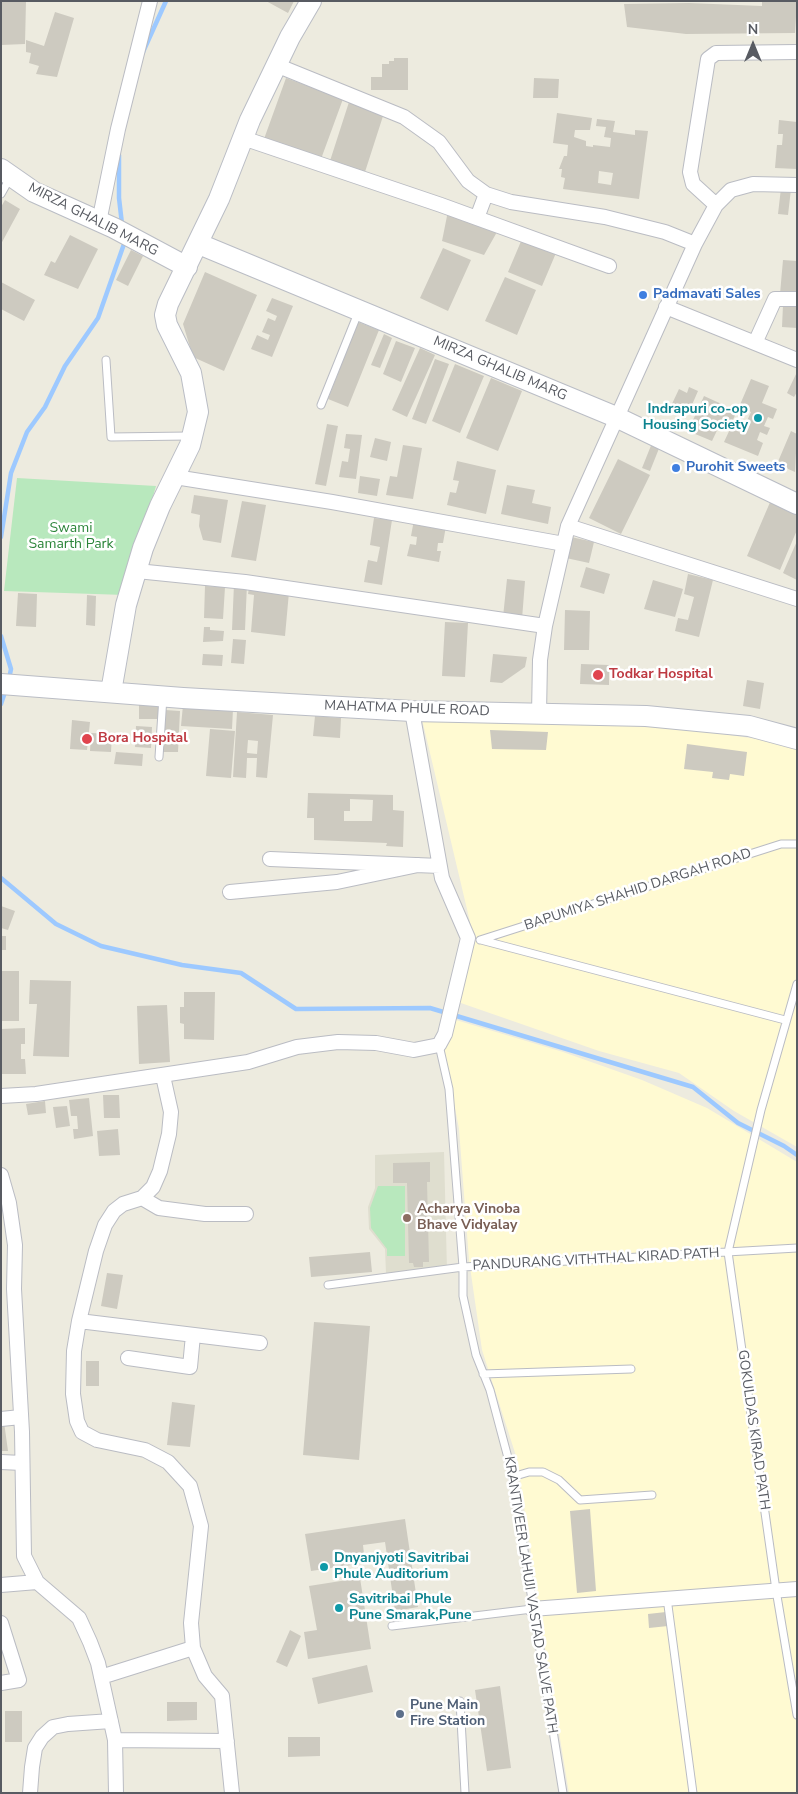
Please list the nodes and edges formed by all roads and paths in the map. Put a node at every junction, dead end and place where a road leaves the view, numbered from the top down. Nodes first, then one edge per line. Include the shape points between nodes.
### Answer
1 (150, 1) edge
2 (310, 1) edge
3 (797, 52) edge
4 (276, 65) junction
5 (243, 138) junction
6 (6, 172) edge
7 (797, 185) edge
8 (1, 194) edge
9 (486, 194) junction
10 (716, 205) junction
11 (477, 218) junction
12 (115, 229) junction
13 (199, 244) junction
14 (694, 244) junction
15 (609, 266) dead end
16 (187, 267) junction
17 (797, 299) edge
18 (666, 307) junction
19 (359, 310) junction
20 (755, 343) junction
21 (106, 360) dead end
22 (797, 360) edge
23 (321, 405) dead end
24 (616, 417) junction
25 (193, 436) junction
26 (175, 477) junction
27 (797, 504) edge
28 (568, 526) junction
29 (564, 544) junction
30 (137, 571) junction
31 (797, 599) edge
32 (545, 626) junction
33 (8, 684) edge
34 (111, 692) junction
35 (163, 697) junction
36 (412, 711) junction
37 (539, 714) junction
38 (797, 738) edge
39 (159, 757) dead end
40 (797, 844) edge
41 (270, 859) dead end
42 (418, 865) junction
43 (440, 866) junction
44 (230, 892) dead end
45 (474, 939) junction
46 (797, 984) edge
47 (785, 1020) junction
48 (442, 1039) junction
49 (162, 1076) junction
50 (1, 1096) edge
51 (1, 1175) edge
52 (142, 1198) junction
53 (246, 1214) dead end
54 (797, 1248) edge
55 (728, 1252) junction
56 (464, 1267) junction
57 (328, 1285) dead end
58 (79, 1322) junction
59 (193, 1336) junction
60 (260, 1343) dead end
61 (128, 1358) dead end
62 (631, 1369) dead end
63 (483, 1374) junction
64 (21, 1417) junction
65 (1, 1419) edge
66 (1, 1462) edge
67 (22, 1464) junction
68 (512, 1477) junction
69 (652, 1495) dead end
70 (37, 1582) junction
71 (1, 1586) edge
72 (797, 1588) edge
73 (776, 1590) junction
74 (667, 1598) junction
75 (532, 1609) junction
76 (1, 1623) edge
77 (392, 1626) dead end
78 (193, 1648) junction
79 (101, 1677) junction
80 (1, 1683) edge
81 (460, 1701) dead end
82 (797, 1715) edge
83 (111, 1721) junction
84 (115, 1740) junction
85 (227, 1741) junction
86 (30, 1793) edge
87 (116, 1793) edge
88 (232, 1793) edge
89 (465, 1793) edge
90 (563, 1793) edge
91 (693, 1793) edge

1 - 12 street via 118,129
2 - 4 street
3 - 10 street via 716,53 708,60 690,172 693,184
4 - 5 street
4 - 9 street via 404,117 439,142 468,181
5 - 11 street
5 - 13 street
6 - 8 lane
6 - 12 street, MIRZA GHALIB MARG via 34,192
7 - 10 street via 746,186 731,190
9 - 11 street
9 - 14 street via 511,202 605,217 665,232
10 - 14 street
11 - 15 street
12 - 16 street, MIRZA GHALIB MARG
13 - 16 street
13 - 19 street, MIRZA GHALIB MARG
14 - 18 street
16 - 25 street via 165,315 191,373 198,412
17 - 20 street via 775,299
18 - 20 street
18 - 24 street
19 - 23 lane
19 - 24 street, MIRZA GHALIB MARG
20 - 22 street
21 - 25 lane via 111,437
24 - 27 street, MIRZA GHALIB MARG
24 - 28 street
25 - 26 street
26 - 29 street
26 - 30 street via 160,506
28 - 29 street
28 - 31 street
29 - 32 street
30 - 32 street via 245,582
30 - 34 street via 126,605
32 - 37 street via 540,660
33 - 34 street, MAHATMA PHULE ROAD
34 - 35 street, MAHATMA PHULE ROAD
35 - 36 street, MAHATMA PHULE ROAD
35 - 39 lane
36 - 37 street, MAHATMA PHULE ROAD
36 - 43 street
37 - 38 street, MAHATMA PHULE ROAD via 646,716 712,722 749,726
40 - 45 lane, BAPUMIYA SHAHID DARGAH ROAD via 781,844
41 - 42 street
42 - 43 street
42 - 44 street via 337,882
43 - 45 street via 442,878
45 - 47 lane
45 - 48 street
46 - 47 lane, GOKULDAS KIRAD PATH
47 - 55 lane, GOKULDAS KIRAD PATH
48 - 49 street via 414,1050 376,1043 297,1046 248,1062
48 - 56 lane, KRANTIVEER LAHUJI VASTAD SALVE PATH
49 - 50 street
49 - 52 street via 171,1112 170,1134 160,1171
51 - 64 street via 15,1245 14,1289
52 - 53 street via 159,1208 205,1214
52 - 58 street via 123,1204 105,1225
54 - 55 lane, PANDURANG VITHTHAL KIRAD PATH
55 - 56 lane, PANDURANG VITHTHAL KIRAD PATH
55 - 73 lane, GOKULDAS KIRAD PATH
56 - 57 lane, PANDURANG VITHTHAL KIRAD PATH
56 - 63 lane, KRANTIVEER LAHUJI VASTAD SALVE PATH via 462,1296
58 - 59 street
58 - 78 street via 73,1394 82,1432 97,1440 145,1450 168,1462 190,1486 201,1526 191,1623
59 - 60 street
59 - 61 street via 190,1367
62 - 63 lane
63 - 68 lane, KRANTIVEER LAHUJI VASTAD SALVE PATH
64 - 65 street
64 - 67 street
66 - 67 street
67 - 70 street via 24,1556
68 - 69 lane via 543,1472 559,1480 580,1500
68 - 75 lane, KRANTIVEER LAHUJI VASTAD SALVE PATH
70 - 71 street
70 - 79 street via 79,1618
72 - 73 street
73 - 74 street
73 - 82 lane, GOKULDAS KIRAD PATH
74 - 75 street
74 - 91 lane
75 - 77 lane
75 - 90 lane, KRANTIVEER LAHUJI VASTAD SALVE PATH
76 - 80 street via 19,1680
78 - 79 street
78 - 85 street via 205,1676 222,1696
79 - 83 street
81 - 89 lane
83 - 84 street
83 - 86 street via 53,1727 42,1737 34,1758
84 - 85 street
84 - 87 street
85 - 88 street

